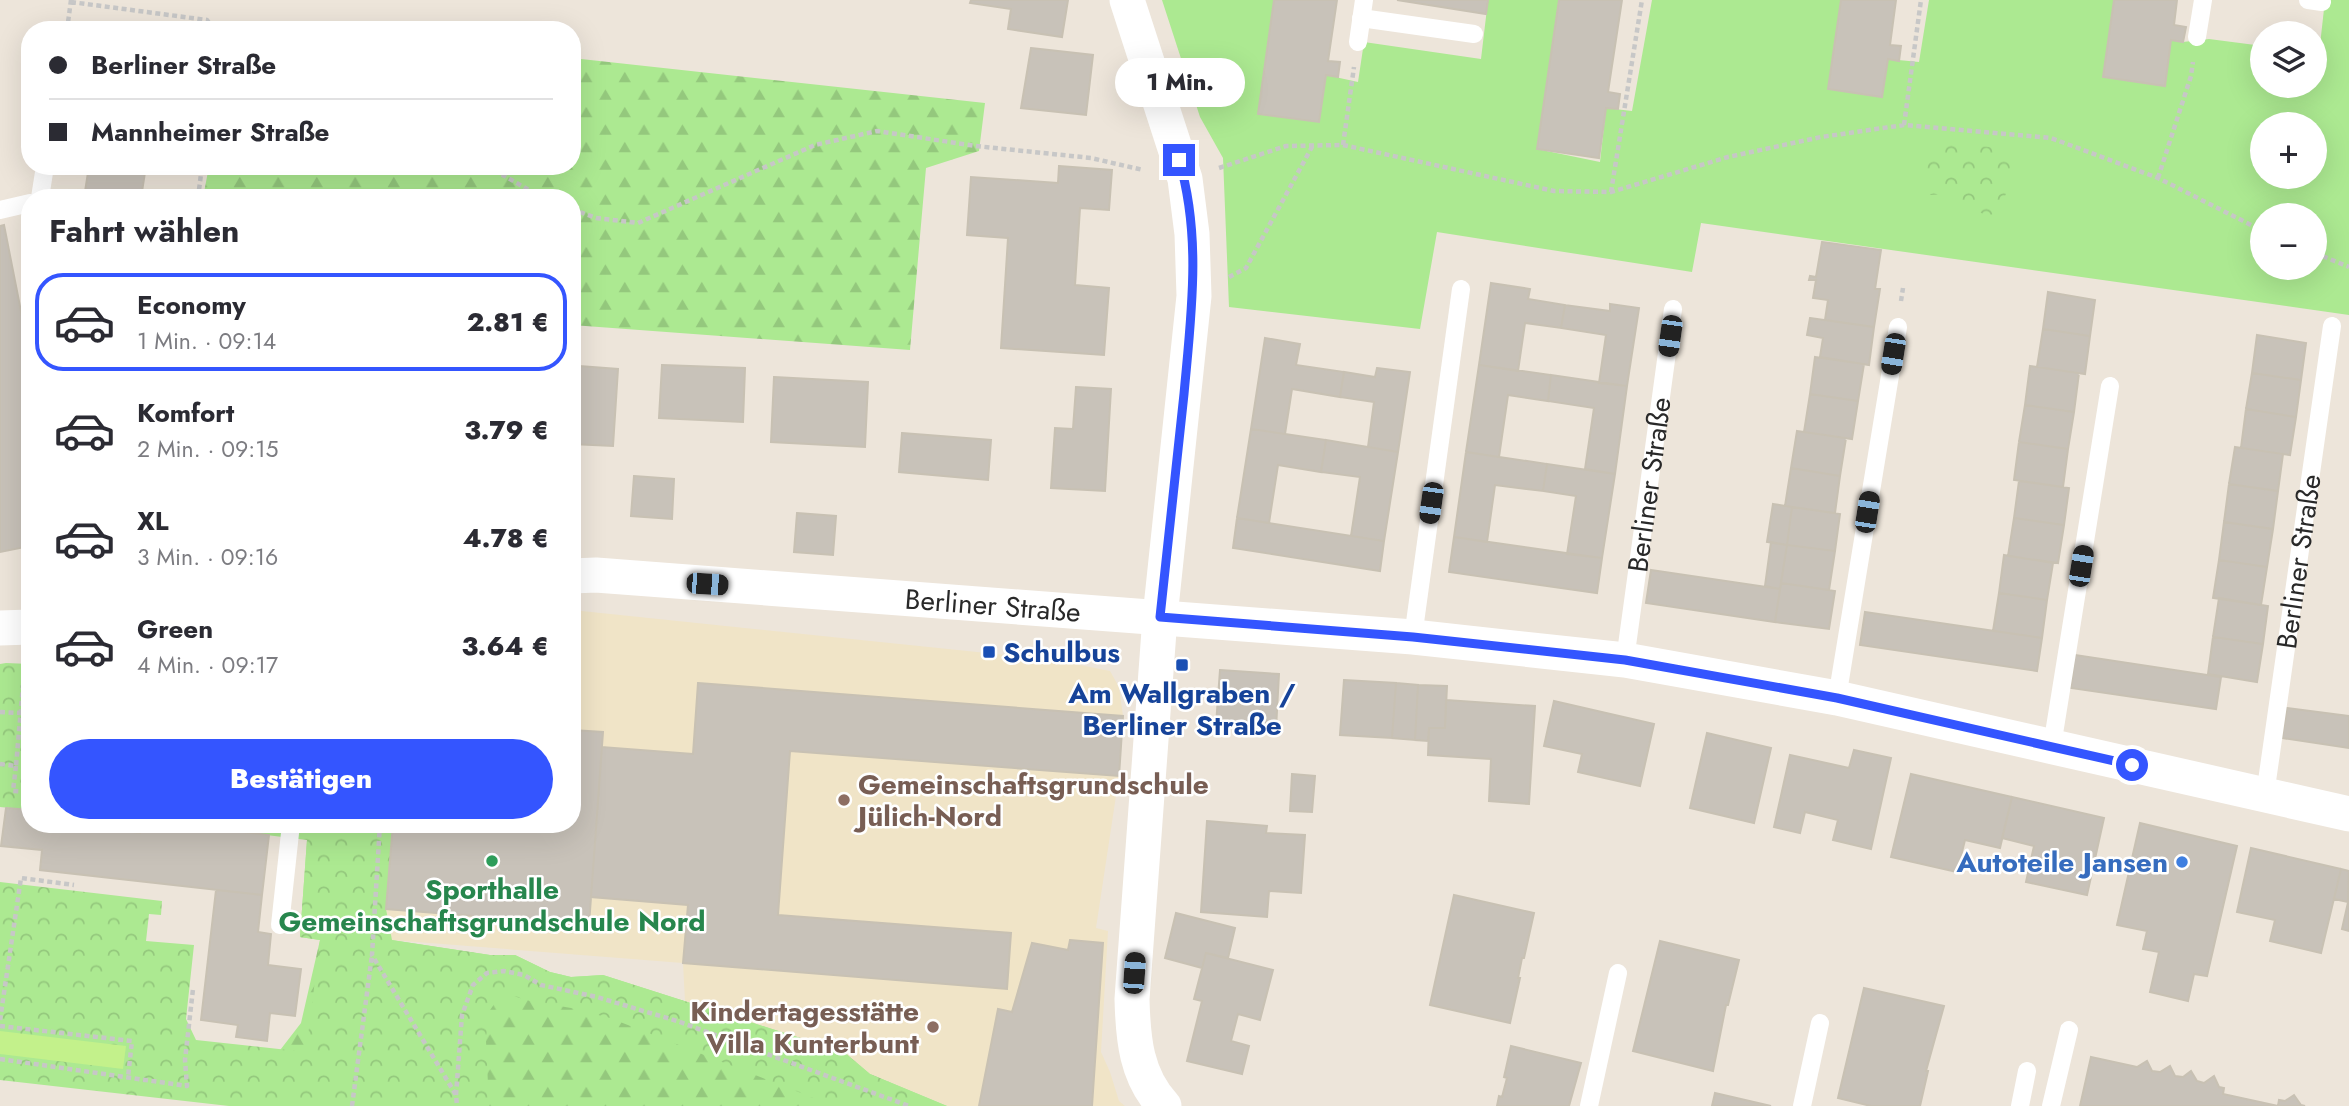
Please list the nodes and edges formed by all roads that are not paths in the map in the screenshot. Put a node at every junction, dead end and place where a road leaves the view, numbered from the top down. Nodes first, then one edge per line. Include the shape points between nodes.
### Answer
1 (1127, 0) edge
2 (2203, 0) edge
3 (1363, 9) edge
4 (1474, 34) dead end
5 (2197, 37) road end
6 (1358, 41) road end
7 (21, 205) edge
8 (0, 210) edge
9 (1461, 289) dead end
10 (1673, 309) dead end
11 (2332, 326) dead end
12 (1898, 327) dead end
13 (2110, 386) dead end
14 (581, 576) edge
15 (1160, 617) junction
16 (1413, 637) junction
17 (1625, 660) junction
18 (1837, 698) junction
19 (2052, 746) junction
20 (2265, 795) junction
21 (2349, 814) edge
22 (290, 833) edge
23 (280, 925) dead end
24 (1618, 973) dead end
25 (1820, 1023) dead end
26 (2069, 1030) dead end
27 (2027, 1071) dead end
28 (1164, 1106) edge
29 (1589, 1106) edge
30 (1802, 1106) edge
31 (2020, 1106) edge
32 (2051, 1106) edge

1 - 15 street via 1185,179 1192,234 1194,296
2 - 5 lane
3 - 4 lane
3 - 6 lane
7 - 8 lane
9 - 16 lane
10 - 17 lane, Berliner Straße
11 - 20 lane, Berliner Straße
12 - 18 lane
13 - 19 lane
14 - 15 street, Berliner Straße
15 - 16 street, Berliner Straße
15 - 28 street via 1132,1009 1136,1057
16 - 17 street, Berliner Straße
17 - 18 street, Berliner Straße
18 - 19 street, Berliner Straße
19 - 20 street, Berliner Straße
20 - 21 street, Berliner Straße
22 - 23 lane
24 - 29 lane
25 - 30 lane
26 - 32 lane
27 - 31 lane

